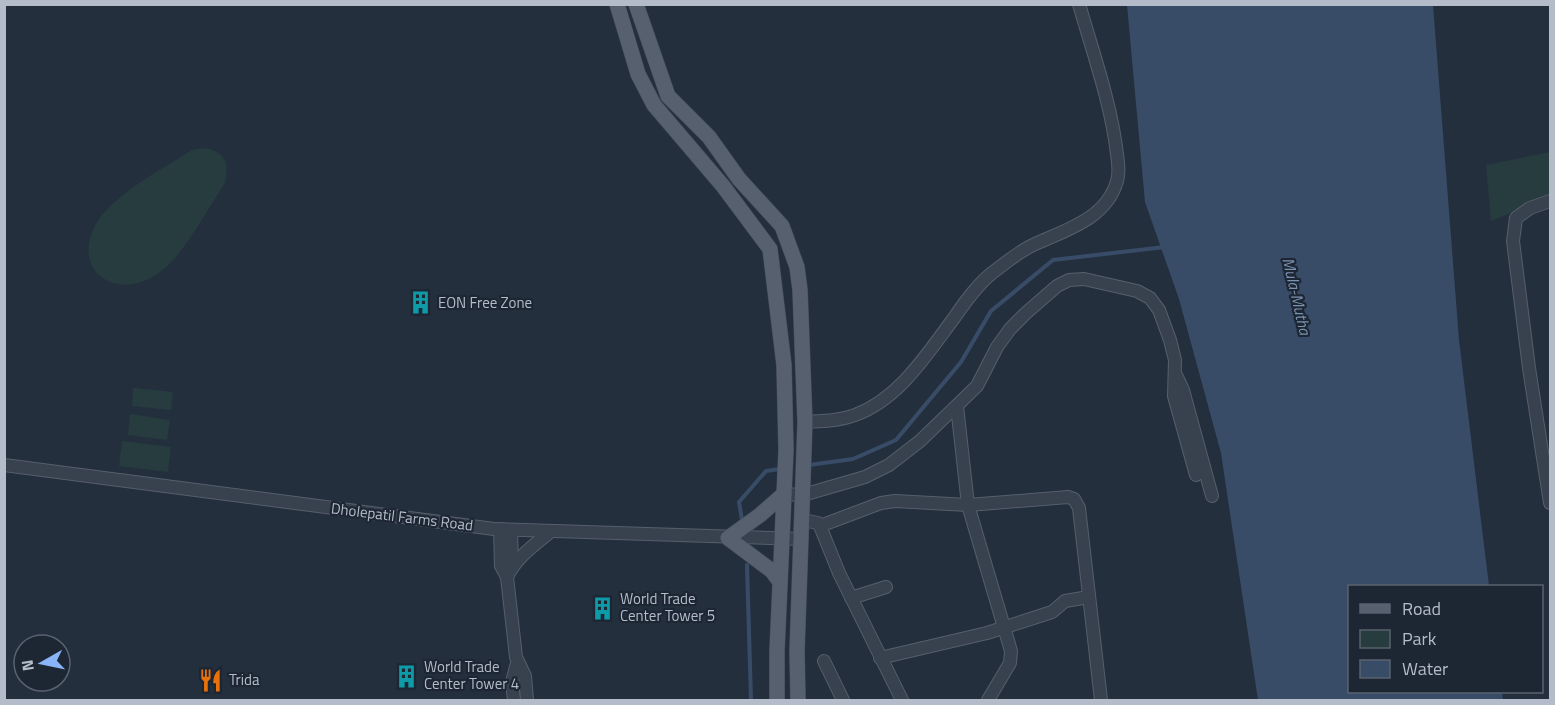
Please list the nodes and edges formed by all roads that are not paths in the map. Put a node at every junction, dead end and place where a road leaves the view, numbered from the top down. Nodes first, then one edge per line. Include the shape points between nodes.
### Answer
1 (617, 4) edge
2 (636, 4) edge
3 (1079, 4) edge
4 (1551, 201) edge
5 (1175, 372) junction
6 (957, 406) junction
7 (805, 422) junction
8 (786, 455) junction
9 (805, 455) junction
10 (4, 465) edge
11 (1197, 475) dead end
12 (784, 488) junction
13 (803, 488) junction
14 (1212, 495) dead end
15 (1551, 503) edge
16 (968, 505) junction
17 (803, 520) junction
18 (820, 526) junction
19 (506, 529) junction
20 (550, 532) junction
21 (728, 538) junction
22 (802, 539) junction
23 (782, 540) junction
24 (509, 572) junction
25 (780, 582) junction
26 (886, 587) dead end
27 (1089, 597) junction
28 (851, 598) junction
29 (1005, 627) junction
30 (880, 658) junction
31 (824, 662) dead end
32 (517, 663) junction
33 (514, 700) edge
34 (527, 700) edge
35 (777, 700) edge
36 (798, 700) edge
37 (843, 700) edge
38 (902, 700) edge
39 (988, 700) edge
40 (1101, 700) edge

1 - 8 main road via 638,74 654,105 770,249 784,365
2 - 7 main road via 668,96 709,137 740,179 783,226 797,267 800,290
3 - 7 street via 1114,133 1119,175 1110,195 1076,227 1028,248 987,277 923,359 876,405 841,419
4 - 15 street via 1516,218 1513,241
5 - 6 street via 1170,340 1150,298 1100,282 1070,280 1057,286 1010,329 977,386
5 - 11 street via 1174,396
5 - 14 street
6 - 13 street via 889,465 865,477
6 - 16 street
7 - 9 main road
8 - 9 main road
8 - 12 main road
9 - 13 main road
10 - 19 street, Dholepatil Farms Road
12 - 13 street
12 - 21 main road via 766,511
12 - 23 main road
13 - 17 main road
16 - 18 street via 895,501
16 - 27 street via 1068,497 1074,500
16 - 29 street
17 - 18 street
17 - 22 main road
18 - 28 street
19 - 20 street, Dholepatil Farms Road
19 - 24 street via 501,566
20 - 21 street, Dholepatil Farms Road
20 - 24 street
21 - 23 street, Dholepatil Farms Road
21 - 25 main road via 772,571
22 - 23 street, Dholepatil Farms Road
22 - 36 main road
23 - 25 main road
24 - 32 street
25 - 35 main road
26 - 28 street
27 - 29 street via 1065,601 1052,612
27 - 40 street
28 - 30 street
29 - 30 street
29 - 39 street via 1010,663
30 - 38 street
31 - 37 street
32 - 33 street via 512,682
32 - 34 street via 525,676

